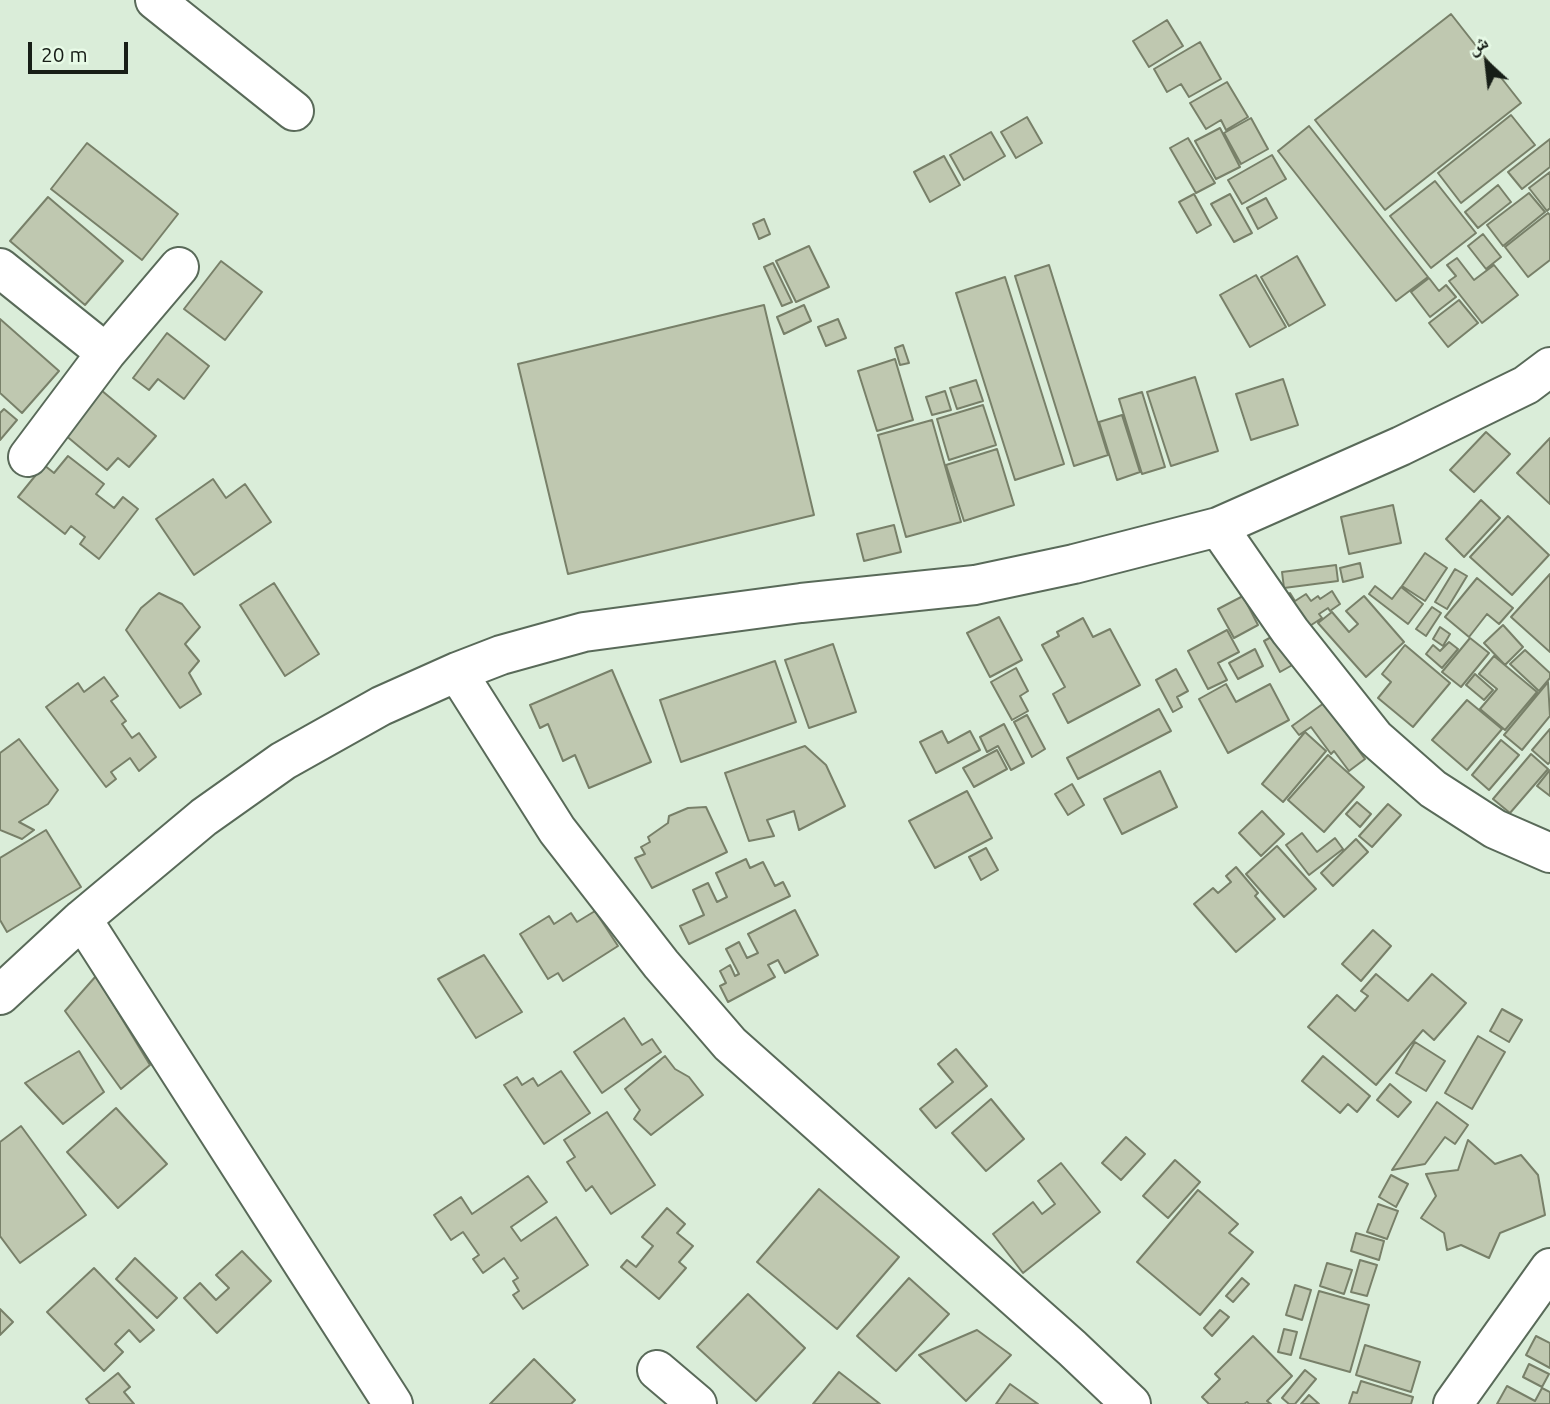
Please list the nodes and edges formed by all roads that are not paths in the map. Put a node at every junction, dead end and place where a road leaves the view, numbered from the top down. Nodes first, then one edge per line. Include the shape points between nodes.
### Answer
1 (155, 0) edge
2 (294, 111) dead end
3 (179, 267) dead end
4 (0, 268) edge
5 (106, 353) junction
6 (1550, 368) edge
7 (28, 457) dead end
8 (1218, 527) junction
9 (457, 672) junction
10 (1550, 853) edge
11 (82, 919) junction
12 (0, 995) edge
13 (1550, 1268) edge
14 (657, 1370) dead end
15 (393, 1404) edge
16 (697, 1404) edge
17 (1131, 1404) edge
18 (1453, 1404) edge

1 - 2 street
3 - 5 street
4 - 5 street
5 - 7 street
6 - 8 street via 1526,385 1401,446
8 - 9 street via 975,585 584,632
8 - 10 street via 1290,631 1375,738 1433,789 1495,829
9 - 11 street via 381,706 284,761 204,817
9 - 17 street via 557,830 730,1044
11 - 12 street
11 - 15 street
13 - 18 street
14 - 16 street

